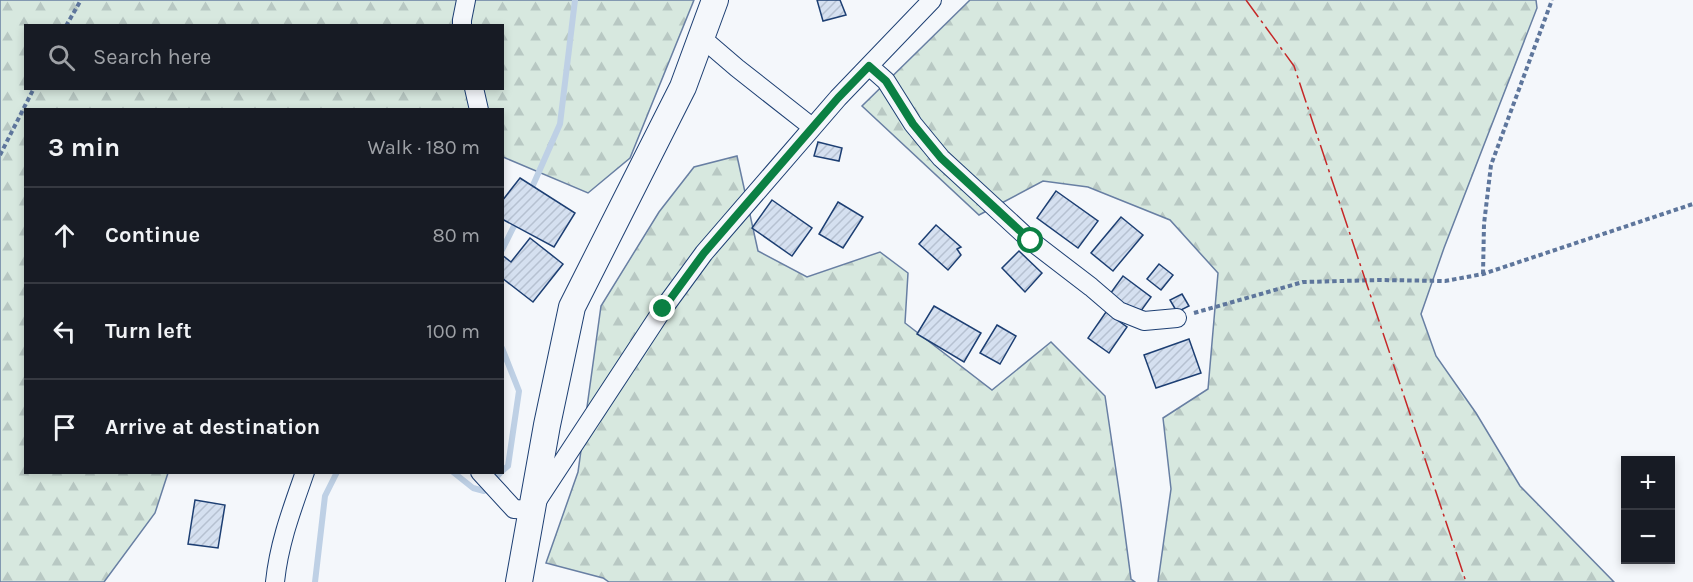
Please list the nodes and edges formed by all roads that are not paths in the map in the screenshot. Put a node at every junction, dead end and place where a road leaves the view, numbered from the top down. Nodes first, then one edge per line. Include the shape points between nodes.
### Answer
1 (466, 0) edge
2 (715, 0) edge
3 (932, 0) edge
4 (462, 24) edge
5 (702, 38) junction
6 (869, 66) junction
7 (474, 90) edge
8 (479, 108) edge
9 (812, 127) junction
10 (1177, 318) road end
11 (304, 474) edge
12 (482, 474) edge
13 (522, 510) junction
14 (275, 582) edge
15 (519, 582) edge

1 - 4 street
2 - 5 street
3 - 6 street
5 - 9 street
5 - 13 street via 683,87 572,307
6 - 9 street
6 - 10 street via 886,81 913,124 941,158 1031,241 1119,311 1144,321
7 - 8 street
9 - 13 street via 704,253
11 - 14 street via 285,527
12 - 13 street
13 - 15 street

